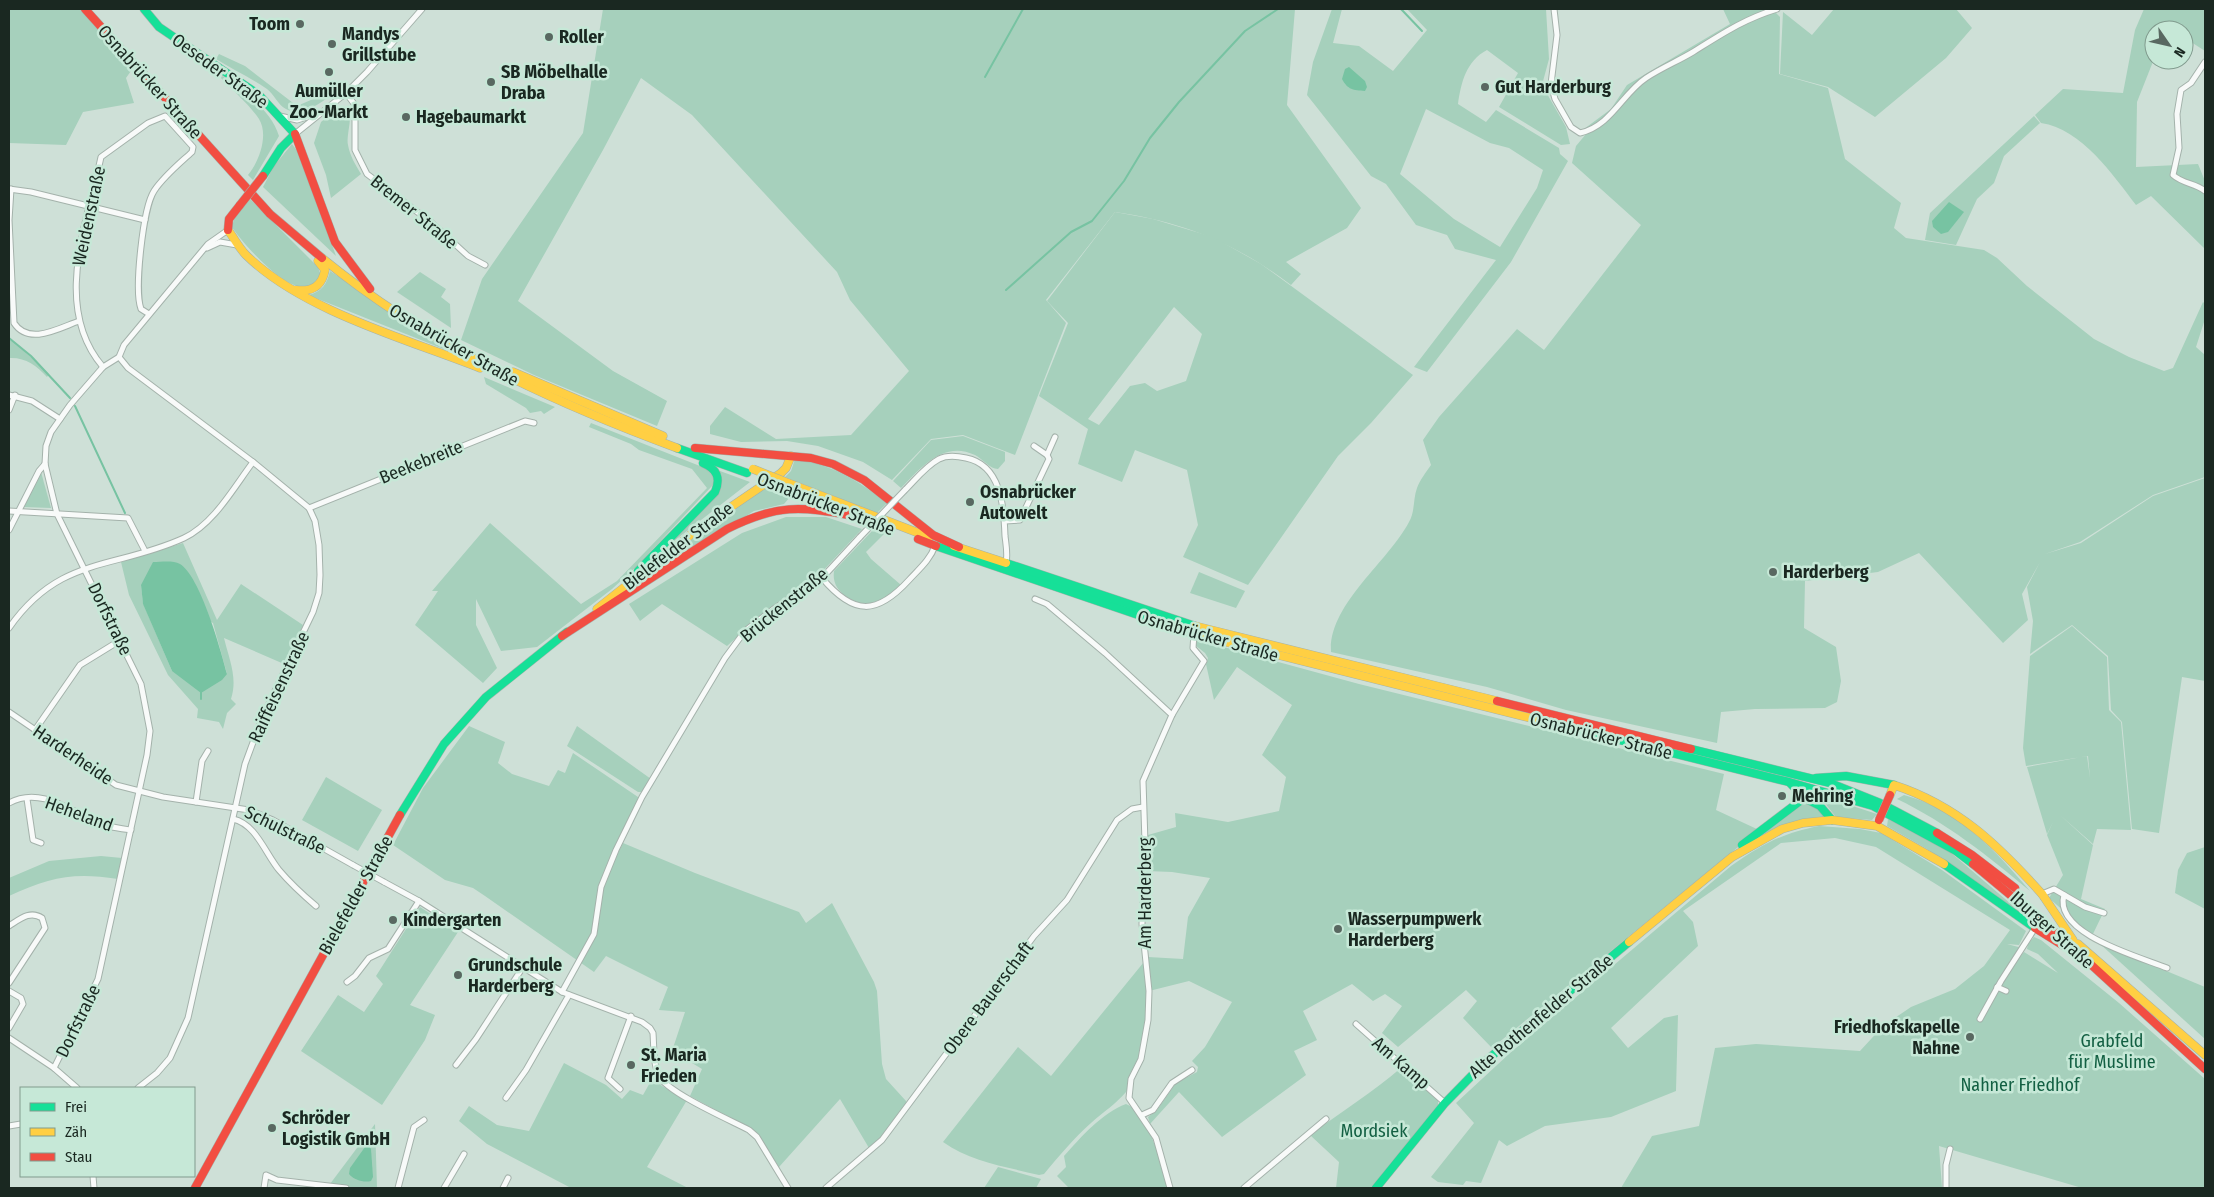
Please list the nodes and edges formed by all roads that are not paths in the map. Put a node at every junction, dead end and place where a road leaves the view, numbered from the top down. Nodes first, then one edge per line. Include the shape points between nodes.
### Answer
1 (85, 9) edge
2 (94, 9) edge
3 (144, 9) edge
4 (422, 9) edge
5 (1554, 9) edge
6 (1777, 9) edge
7 (2205, 62) edge
8 (346, 93) junction
9 (322, 112) junction
10 (280, 116) junction
11 (295, 134) junction
12 (10, 189) edge
13 (2205, 191) edge
14 (90, 207) junction
15 (145, 220) junction
16 (228, 230) junction
17 (302, 243) junction
18 (238, 245) junction
19 (197, 256) junction
20 (485, 265) dead end
21 (370, 288) junction
22 (292, 290) junction
23 (149, 314) junction
24 (79, 321) junction
25 (119, 357) junction
26 (103, 367) junction
27 (9, 394) edge
28 (15, 396) junction
29 (547, 396) junction
30 (9, 410) edge
31 (60, 419) junction
32 (534, 423) dead end
33 (1055, 437) dead end
34 (1034, 446) dead end
35 (695, 448) junction
36 (686, 451) junction
37 (788, 455) junction
38 (1047, 456) junction
39 (253, 462) junction
40 (45, 464) junction
41 (750, 471) junction
42 (779, 483) junction
43 (309, 508) junction
44 (9, 511) edge
45 (17, 512) junction
46 (57, 514) junction
47 (854, 516) junction
48 (1005, 521) junction
49 (9, 530) edge
50 (936, 546) junction
51 (959, 547) junction
52 (145, 551) junction
53 (1006, 563) junction
54 (85, 567) junction
55 (638, 571) junction
56 (822, 578) junction
57 (1035, 599) dead end
58 (9, 628) edge
59 (1194, 630) junction
60 (562, 636) junction
61 (119, 641) junction
62 (9, 712) edge
63 (1172, 715) junction
64 (35, 730) junction
65 (208, 750) dead end
66 (1700, 751) joint
67 (1698, 760) joint
68 (1815, 779) junction
69 (1789, 782) junction
70 (1894, 785) junction
71 (140, 792) junction
72 (1804, 798) junction
73 (27, 799) junction
74 (196, 802) junction
75 (9, 803) edge
76 (236, 807) junction
77 (1143, 807) junction
78 (233, 818) junction
79 (1832, 820) junction
80 (1878, 823) junction
81 (131, 830) junction
82 (41, 843) dead end
83 (1732, 857) junction
84 (1725, 862) joint
85 (2042, 894) junction
86 (2064, 895) junction
87 (418, 901) junction
88 (316, 906) dead end
89 (2104, 913) dead end
90 (9, 926) edge
91 (2034, 928) junction
92 (2074, 940) junction
93 (2084, 958) junction
94 (523, 967) junction
95 (2167, 968) dead end
96 (347, 982) dead end
97 (9, 983) edge
98 (1997, 988) junction
99 (9, 991) edge
100 (2006, 991) dead end
101 (562, 992) junction
102 (569, 995) junction
103 (631, 1016) junction
104 (1980, 1019) dead end
105 (1356, 1024) dead end
106 (9, 1028) edge
107 (9, 1038) edge
108 (2205, 1055) edge
109 (456, 1065) dead end
110 (54, 1068) junction
111 (2205, 1069) edge
112 (1192, 1070) dead end
113 (76, 1087) edge
114 (139, 1087) edge
115 (620, 1089) dead end
116 (506, 1098) dead end
117 (1445, 1103) junction
118 (1142, 1115) junction
119 (1326, 1119) dead end
120 (424, 1120) dead end
121 (1950, 1149) dead end
122 (464, 1154) dead end
123 (508, 1178) dead end
124 (194, 1188) edge
125 (264, 1188) edge
126 (346, 1188) edge
127 (398, 1188) edge
128 (444, 1188) edge
129 (503, 1188) edge
130 (788, 1188) edge
131 (826, 1188) edge
132 (1170, 1188) edge
133 (1244, 1188) edge
134 (1376, 1188) edge
135 (1946, 1188) edge

1 - 17 main road, Osnabrücker Straße via 243,184
2 - 21 main road, Osnabrücker Straße via 229,162 275,209 332,260
3 - 10 main road, Oeseder Straße via 159,27 251,89
4 - 8 street
5 - 6 street via 1557,35 1551,84 1555,99 1571,127 1580,133 1617,110 1630,91 1646,78 1733,26
7 - 13 street via 2191,83 2181,90 2177,114 2179,148 2173,174 2181,182
8 - 9 street
8 - 20 street, Bremer Straße via 355,105 355,150 367,174 432,223 468,256
9 - 10 street via 300,120
9 - 11 street
10 - 11 main road, Oeseder Straße
11 - 16 main road, bridge via 229,219
11 - 21 main road, Oeseder Straße via 306,154 319,202 335,243
12 - 14 street
12 - 24 street via 14,323 24,334 34,335
14 - 15 street
14 - 15 street, Weidenstraße via 101,157 148,123 165,116 193,147 192,152 153,193
14 - 24 street, Weidenstraße via 77,270
15 - 23 street, Weidenstraße via 138,293 141,309
16 - 18 main road
16 - 19 street, Dorfstraße
17 - 22 main road via 322,265 323,281 314,289
17 - 29 main road, Osnabrücker Straße via 366,293 427,334
18 - 19 street via 220,242
18 - 22 main road
19 - 23 street, Dorfstraße
21 - 35 main road, Osnabrücker Straße via 435,332 503,367
22 - 29 main road
23 - 25 street, Dorfstraße via 122,347
24 - 26 street, Weidenstraße
25 - 26 street, Dorfstraße
25 - 39 street via 128,368
26 - 31 street, Dorfstraße
27 - 28 street
28 - 30 street
28 - 31 street via 32,401
29 - 36 main road, Osnabrücker Straße
31 - 40 street, Dorfstraße via 48,441
32 - 43 street, Beekebreite via 517,425
33 - 38 street
34 - 38 street
35 - 37 main road
35 - 41 main road, Osnabrücker Straße
36 - 41 main road, Osnabrücker Straße
36 - 55 main road via 716,470 719,477 716,492
37 - 51 main road via 811,458 851,472 917,524
37 - 55 main road, Bielefelder Straße via 776,470
37 - 60 main road, Bielefelder Straße via 786,468 781,474 758,486 694,532
38 - 48 street via 1049,460 1020,520
39 - 43 street
39 - 52 street via 208,521 185,538
40 - 45 street via 38,471
40 - 46 street, Dorfstraße
41 - 42 main road, Osnabrücker Straße
42 - 47 main road, Osnabrücker Straße
42 - 51 main road, Osnabrücker Straße
43 - 76 street, Raiffeisenstraße via 319,545 319,593 306,630 258,727 245,764
44 - 45 street
45 - 46 street
45 - 49 street
46 - 52 street via 128,518
46 - 54 street, Dorfstraße
47 - 50 main road, Osnabrücker Straße
47 - 60 main road via 797,507 756,514
48 - 53 street, Brückenstraße
48 - 56 street, Brückenstraße, bridge via 996,481 986,468 971,459 957,456 940,459 925,469
50 - 56 street via 930,558 904,585 878,606 868,608 851,604
50 - 59 main road, Osnabrücker Straße
51 - 53 main road, Osnabrücker Straße
52 - 54 street
53 - 59 main road, Osnabrücker Straße
54 - 58 street via 38,594 23,607
54 - 61 street, Dorfstraße
55 - 60 main road, Bielefelder Straße
56 - 101 street, Brückenstraße via 745,631 725,658 642,797 616,850 601,887 594,934
57 - 63 street via 1047,604 1105,652
59 - 63 street, Am Harderberg via 1193,648 1204,661
59 - 66 main road, Osnabrücker Straße
59 - 67 main road, Osnabrücker Straße
60 - 124 main road, Bielefelder Straße via 486,697 444,744 418,783
61 - 64 street via 80,665
61 - 71 street, Dorfstraße via 135,670 148,716 149,742
62 - 64 street, Harderheide
63 - 77 street, Am Harderberg via 1143,781
64 - 71 street, Harderheide via 116,785
65 - 74 street via 202,761
66 - 68 main road, Iburger Straße
67 - 69 main road, Iburger Straße
68 - 70 main road, Iburger Straße via 1831,775 1862,777
68 - 92 main road, Iburger Straße via 1876,800 1963,847 2002,876
69 - 72 main road
69 - 93 main road, Iburger Straße via 1873,806 1956,851 1998,882
70 - 80 main road, bridge
70 - 85 main road, Iburger Straße via 1925,795 1959,814 1990,838
71 - 74 street, Schulstraße
71 - 81 street, Dorfstraße
72 - 79 main road via 1816,802
72 - 83 main road via 1735,850
73 - 75 street, Heheland
73 - 81 street, Heheland via 51,800 108,826
73 - 82 street, Heheland via 33,840
74 - 76 street, Schulstraße
76 - 78 street, Raiffeisenstraße
76 - 87 street, Schulstraße, bridge via 273,820
77 - 118 street, Am Harderberg via 1142,924 1149,991 1148,1020 1141,1059 1131,1079 1128,1096
77 - 131 street, Obere Bauerschaft via 1132,809 1117,820 1067,900 1034,936 882,1140
78 - 88 street via 252,830 278,869
78 - 114 street, Raiffeisenstraße via 188,1018 170,1058 158,1073
79 - 80 main road, Iburger Straße
79 - 83 main road, Iburger Straße via 1782,829
80 - 91 main road, Iburger Straße via 1930,854
81 - 110 street, Dorfstraße via 98,979
83 - 84 main road, Iburger Straße
84 - 117 main road, Alte Rothenfelder Straße via 1488,1059
85 - 86 street, Iburger Straße via 2054,889
85 - 92 main road
86 - 89 street, Iburger Straße
86 - 95 street, Iburger Straße via 2063,907 2079,930
87 - 94 street, Schulstraße
87 - 96 street via 388,949 369,958
90 - 97 street via 33,914 42,918 45,928
91 - 93 main road, Iburger Straße
91 - 98 street
92 - 108 main road, Iburger Straße
93 - 111 main road, Iburger Straße
94 - 101 street, Schulstraße
94 - 109 street
98 - 100 street
98 - 104 street
99 - 106 street via 21,998 23,1004
101 - 102 street, Schulstraße
102 - 103 street, Schulstraße
102 - 116 street
103 - 115 street via 608,1078
103 - 130 street, Schulstraße via 650,1028 660,1078 674,1091 749,1130
105 - 117 street, Am Kamp
107 - 110 street
110 - 113 street
112 - 118 street via 1172,1083 1153,1110
117 - 134 main road, Alte Rothenfelder Straße
118 - 132 street, Am Harderberg via 1156,1138
119 - 133 street
120 - 127 street via 414,1127
121 - 135 street
122 - 128 street
123 - 129 street
125 - 126 street via 266,1175 277,1180

